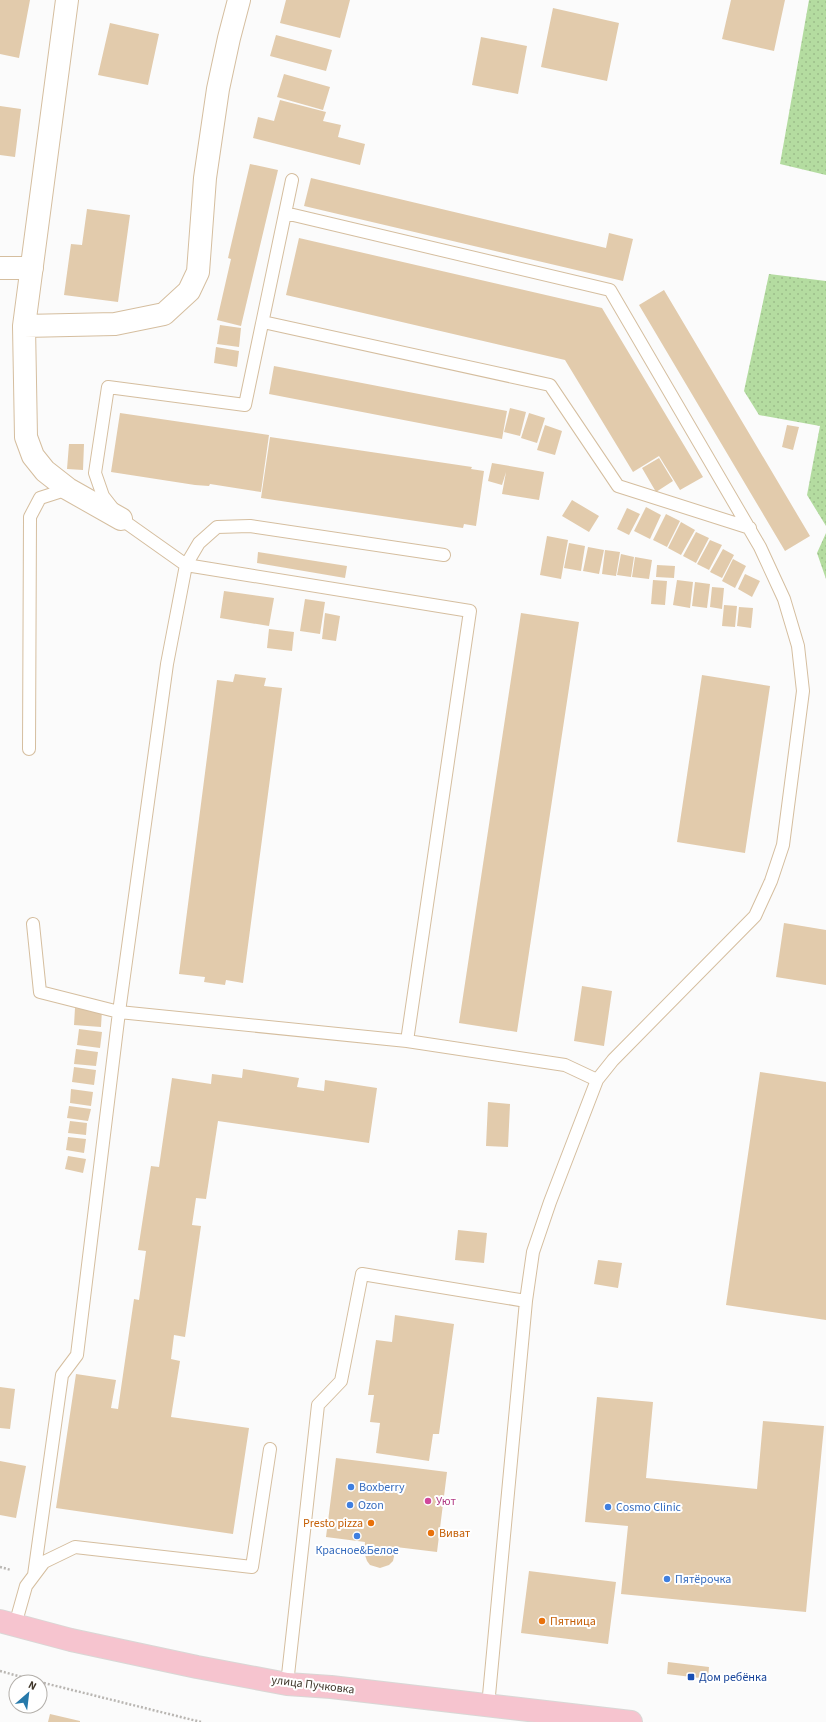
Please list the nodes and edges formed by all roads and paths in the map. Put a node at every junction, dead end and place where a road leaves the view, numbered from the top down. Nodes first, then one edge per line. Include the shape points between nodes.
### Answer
1 (67, 0) edge
2 (239, 0) edge
3 (292, 180) dead end
4 (285, 213) junction
5 (0, 268) edge
6 (32, 268) junction
7 (262, 322) junction
8 (24, 326) junction
9 (68, 489) junction
10 (121, 519) junction
11 (750, 528) junction
12 (444, 555) dead end
13 (186, 565) junction
14 (29, 749) dead end
15 (34, 924) dead end
16 (120, 1012) junction
17 (407, 1041) junction
18 (597, 1080) junction
19 (526, 1301) junction
20 (270, 1449) dead end
21 (34, 1575) junction
22 (8, 1623) edge
23 (0, 1671) edge
24 (11, 1674) edge
25 (48, 1684) edge
26 (287, 1684) junction
27 (488, 1706) junction
28 (201, 1722) edge
29 (631, 1722) edge

1 - 6 street
2 - 8 street via 218,89 205,178 198,272 189,291 164,314 115,324
3 - 4 lane
4 - 7 lane
4 - 11 lane via 610,290
5 - 6 street
6 - 8 street
7 - 10 lane via 245,405 108,387 95,473 102,496
7 - 11 lane via 550,385 618,486
8 - 9 street via 26,437 33,456 45,472
9 - 10 street
9 - 14 lane via 40,498 30,517
10 - 13 lane
11 - 18 lane via 784,599 798,646 803,690 783,845 771,881 755,916 613,1060
12 - 13 lane via 250,526 217,527 199,543
13 - 16 lane via 167,664
13 - 17 lane via 470,611
15 - 16 lane via 40,992
16 - 17 lane
16 - 21 lane via 77,1355 62,1375
17 - 18 lane via 565,1065
18 - 19 lane via 538,1238
19 - 26 lane via 362,1274 341,1381 318,1405
19 - 27 lane
20 - 21 lane via 252,1567 75,1547 44,1562
21 - 22 lane
22 - 26 main road, улица Пучковка via 71,1640
23 - 24 path
25 - 28 path
26 - 27 main road, улица Пучковка
27 - 29 main road, улица Пучковка

